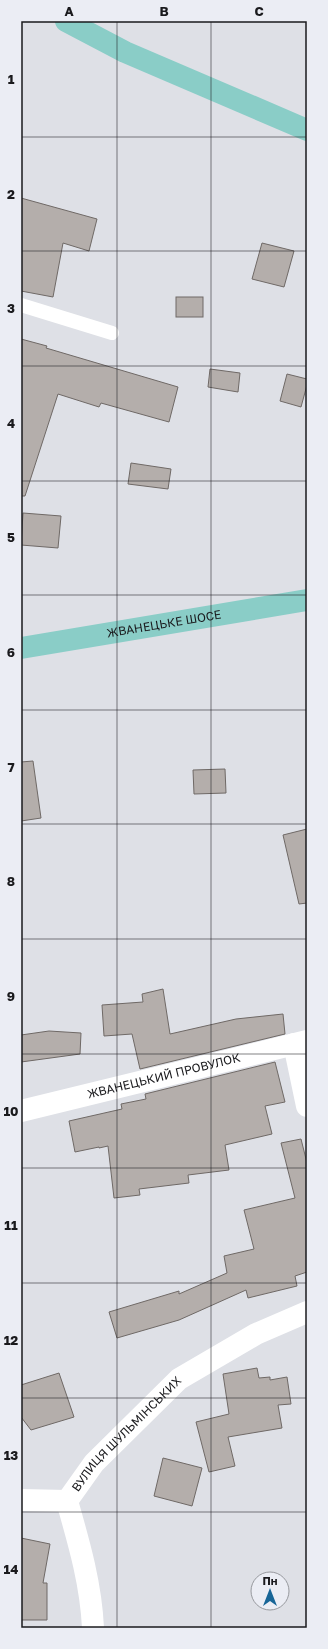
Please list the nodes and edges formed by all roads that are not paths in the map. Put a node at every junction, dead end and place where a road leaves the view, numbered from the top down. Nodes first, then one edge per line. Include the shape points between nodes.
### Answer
1 (66, 21) edge
2 (307, 130) edge
3 (21, 305) edge
4 (112, 333) dead end
5 (307, 600) edge
6 (21, 648) edge
7 (301, 1042) edge
8 (307, 1106) edge
9 (21, 1111) edge
10 (307, 1312) edge
11 (21, 1500) edge
12 (67, 1501) junction
13 (93, 1628) edge

1 - 2 main road via 126,52
3 - 4 lane
5 - 6 main road, ЖВАНЕЦЬКЕ ШОСЕ
7 - 8 street
7 - 9 street, ЖВАНЕЦЬКИЙ ПРОВУЛОК
10 - 12 street, ВУЛИЦЯ ШУЛЬМІНСЬКИХ via 256,1334 179,1379 94,1463
11 - 12 street
12 - 13 street, ВУЛИЦЯ ШУЛЬМІНСЬКИХ via 85,1566

